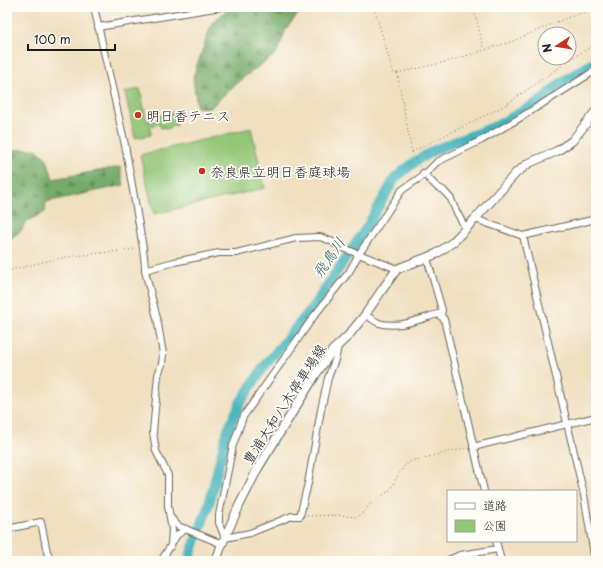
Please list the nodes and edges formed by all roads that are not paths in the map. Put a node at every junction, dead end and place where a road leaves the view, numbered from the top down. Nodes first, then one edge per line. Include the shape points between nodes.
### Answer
1 (94, 7) edge
2 (221, 7) edge
3 (192, 10) edge
4 (98, 27) junction
5 (596, 70) edge
6 (596, 111) edge
7 (423, 173) junction
8 (475, 219) junction
9 (596, 219) edge
10 (466, 229) junction
11 (523, 236) junction
12 (358, 254) junction
13 (427, 258) junction
14 (397, 269) junction
15 (146, 270) junction
16 (365, 315) junction
17 (441, 316) junction
18 (338, 346) junction
19 (596, 417) edge
20 (567, 424) junction
21 (474, 447) junction
22 (484, 490) edge
23 (170, 517) junction
24 (7, 528) edge
25 (188, 530) junction
26 (221, 542) junction
27 (496, 542) edge
28 (171, 545) junction
29 (498, 549) junction
30 (52, 561) edge
31 (161, 561) edge
32 (216, 561) edge
33 (446, 561) edge
34 (501, 561) edge
35 (595, 561) edge

1 - 4 street
2 - 3 street
3 - 4 street
4 - 15 street via 125,145
5 - 7 street via 482,140 437,162
6 - 8 main road via 572,141 557,151 529,163 516,173
7 - 10 street via 452,199
7 - 12 street via 402,190
8 - 10 main road
8 - 11 street
9 - 11 street
10 - 13 main road via 453,242
11 - 20 street
12 - 14 street
12 - 15 street via 320,237 296,238 236,253 219,253
12 - 26 street via 350,272 314,316 243,417 233,445 219,515
13 - 14 main road
13 - 17 street via 442,310
14 - 16 main road, 豊浦大和八木停車場線
15 - 23 street via 163,354 158,375 153,432 156,451 168,475
16 - 17 street via 378,322 398,324 438,314
16 - 18 main road, 豊浦大和八木停車場線
17 - 21 street via 444,319
18 - 26 main road, 豊浦大和八木停車場線 via 316,374 258,468
18 - 26 street via 327,385 300,516 292,516
19 - 20 street
20 - 21 street
20 - 35 street via 584,495
21 - 22 street
23 - 25 street via 174,523
23 - 28 street
24 - 30 street via 41,522 47,552
25 - 26 street
25 - 28 street via 177,535
26 - 32 main road, 豊浦大和八木停車場線
27 - 29 street
28 - 31 street
29 - 33 street via 460,555
29 - 34 street

